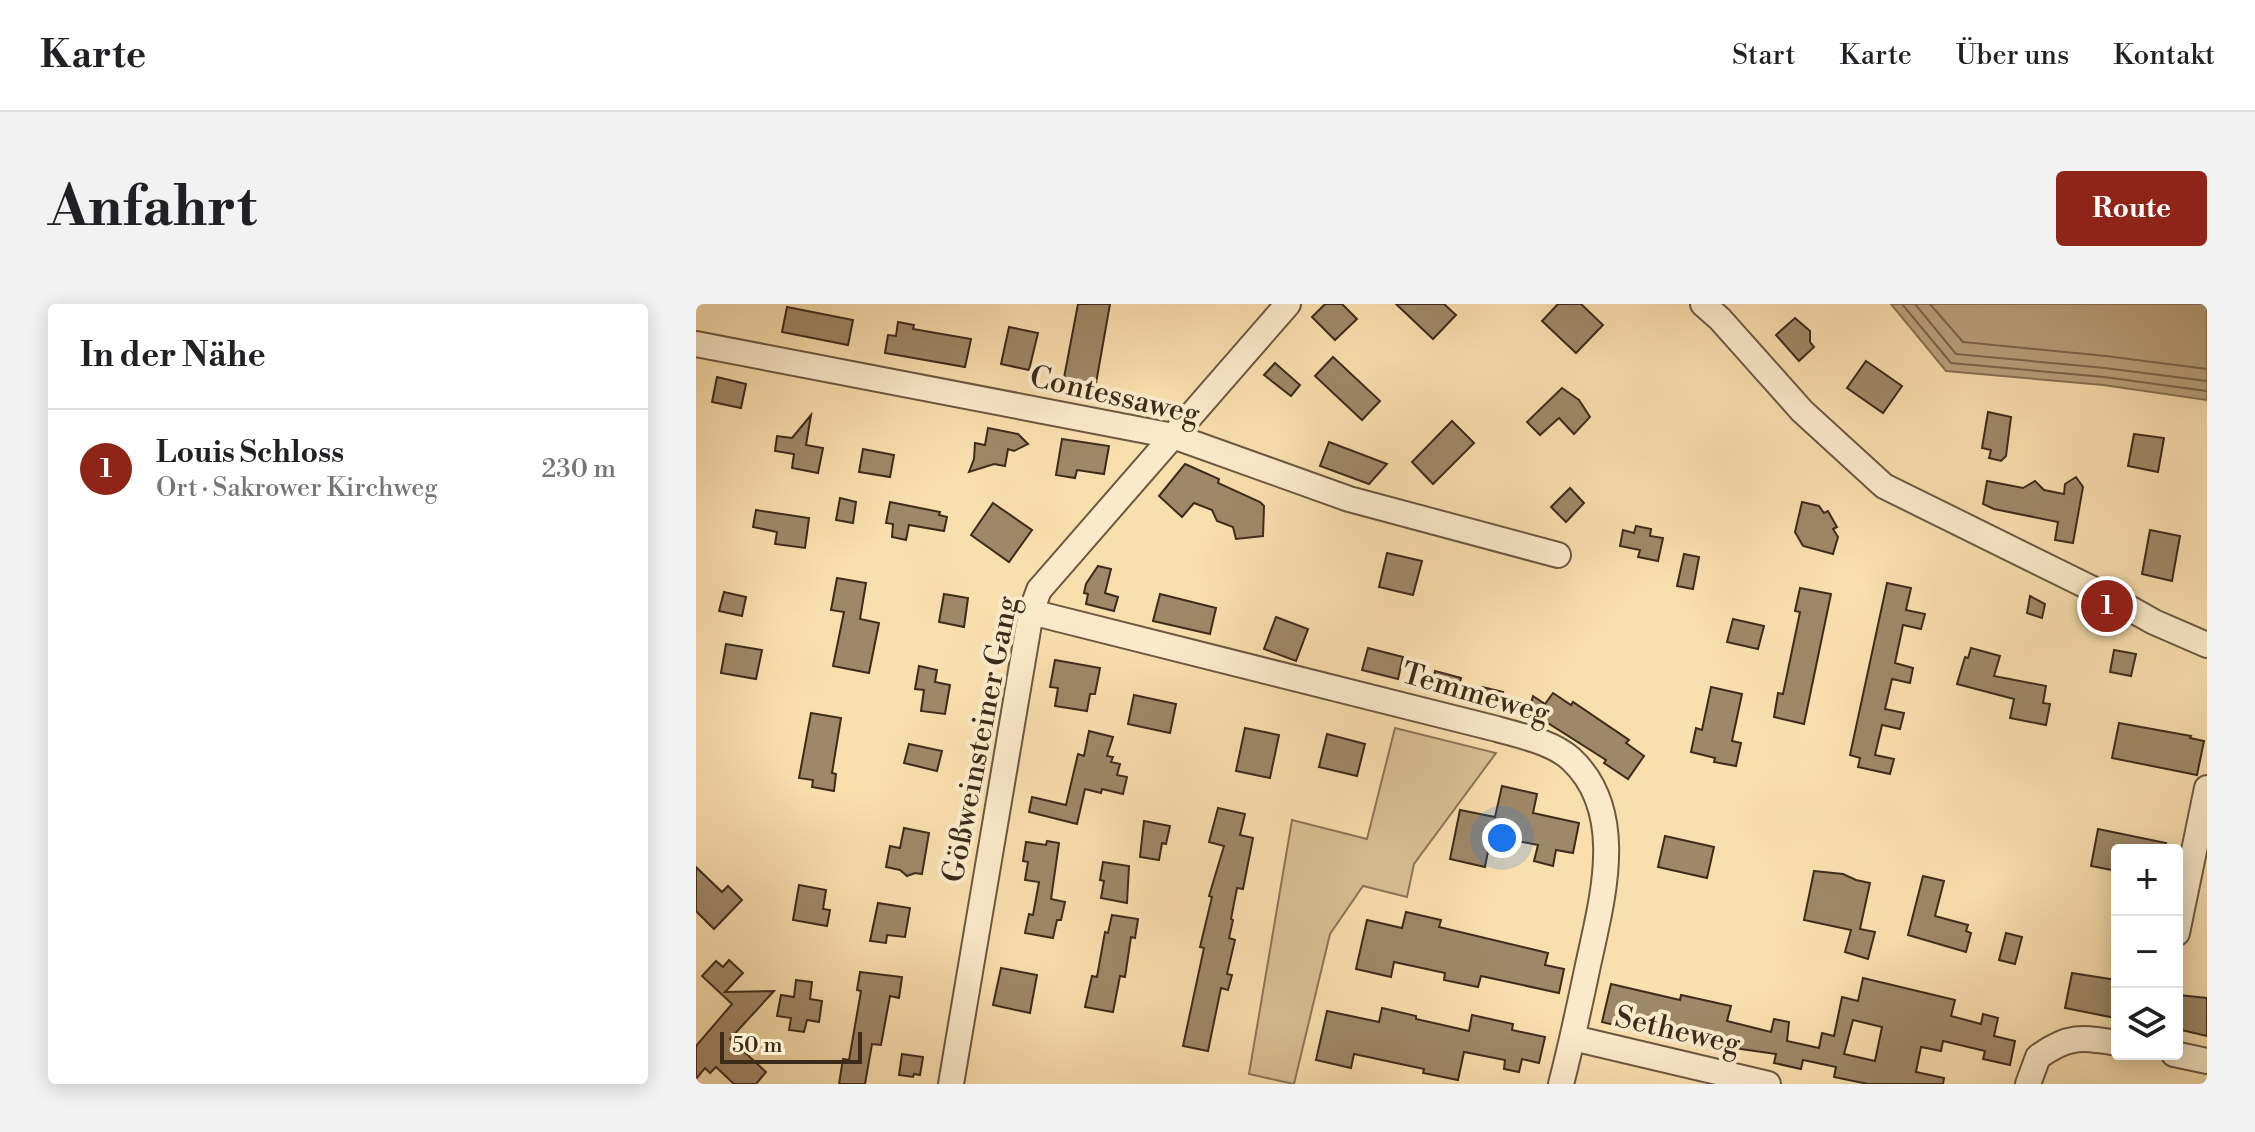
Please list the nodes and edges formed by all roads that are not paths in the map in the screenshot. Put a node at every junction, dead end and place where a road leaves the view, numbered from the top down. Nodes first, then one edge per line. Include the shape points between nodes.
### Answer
1 (1288, 304) edge
2 (1703, 304) edge
3 (696, 344) edge
4 (1173, 436) junction
5 (1558, 555) dead end
6 (1031, 612) junction
7 (2207, 645) edge
8 (2207, 788) edge
9 (2181, 916) edge
10 (1573, 1038) junction
11 (2111, 1042) edge
12 (2183, 1056) edge
13 (2207, 1061) edge
14 (951, 1084) edge
15 (1561, 1084) edge
16 (1768, 1084) edge
17 (2028, 1084) edge

1 - 4 street, Gößweinsteiner Gang
2 - 7 street via 1802,411 1884,486
3 - 4 street, Contessaweg
4 - 5 street, Contessaweg via 1349,499
4 - 6 street, Gößweinsteiner Gang via 1039,590
6 - 10 street, Temmeweg via 1497,729 1571,759 1596,793 1606,842 1600,910
6 - 14 street, Gößweinsteiner Gang
8 - 9 street
10 - 15 street, Temmeweg
10 - 16 street, Setheweg
11 - 17 street via 2068,1039 2038,1057
12 - 13 street

